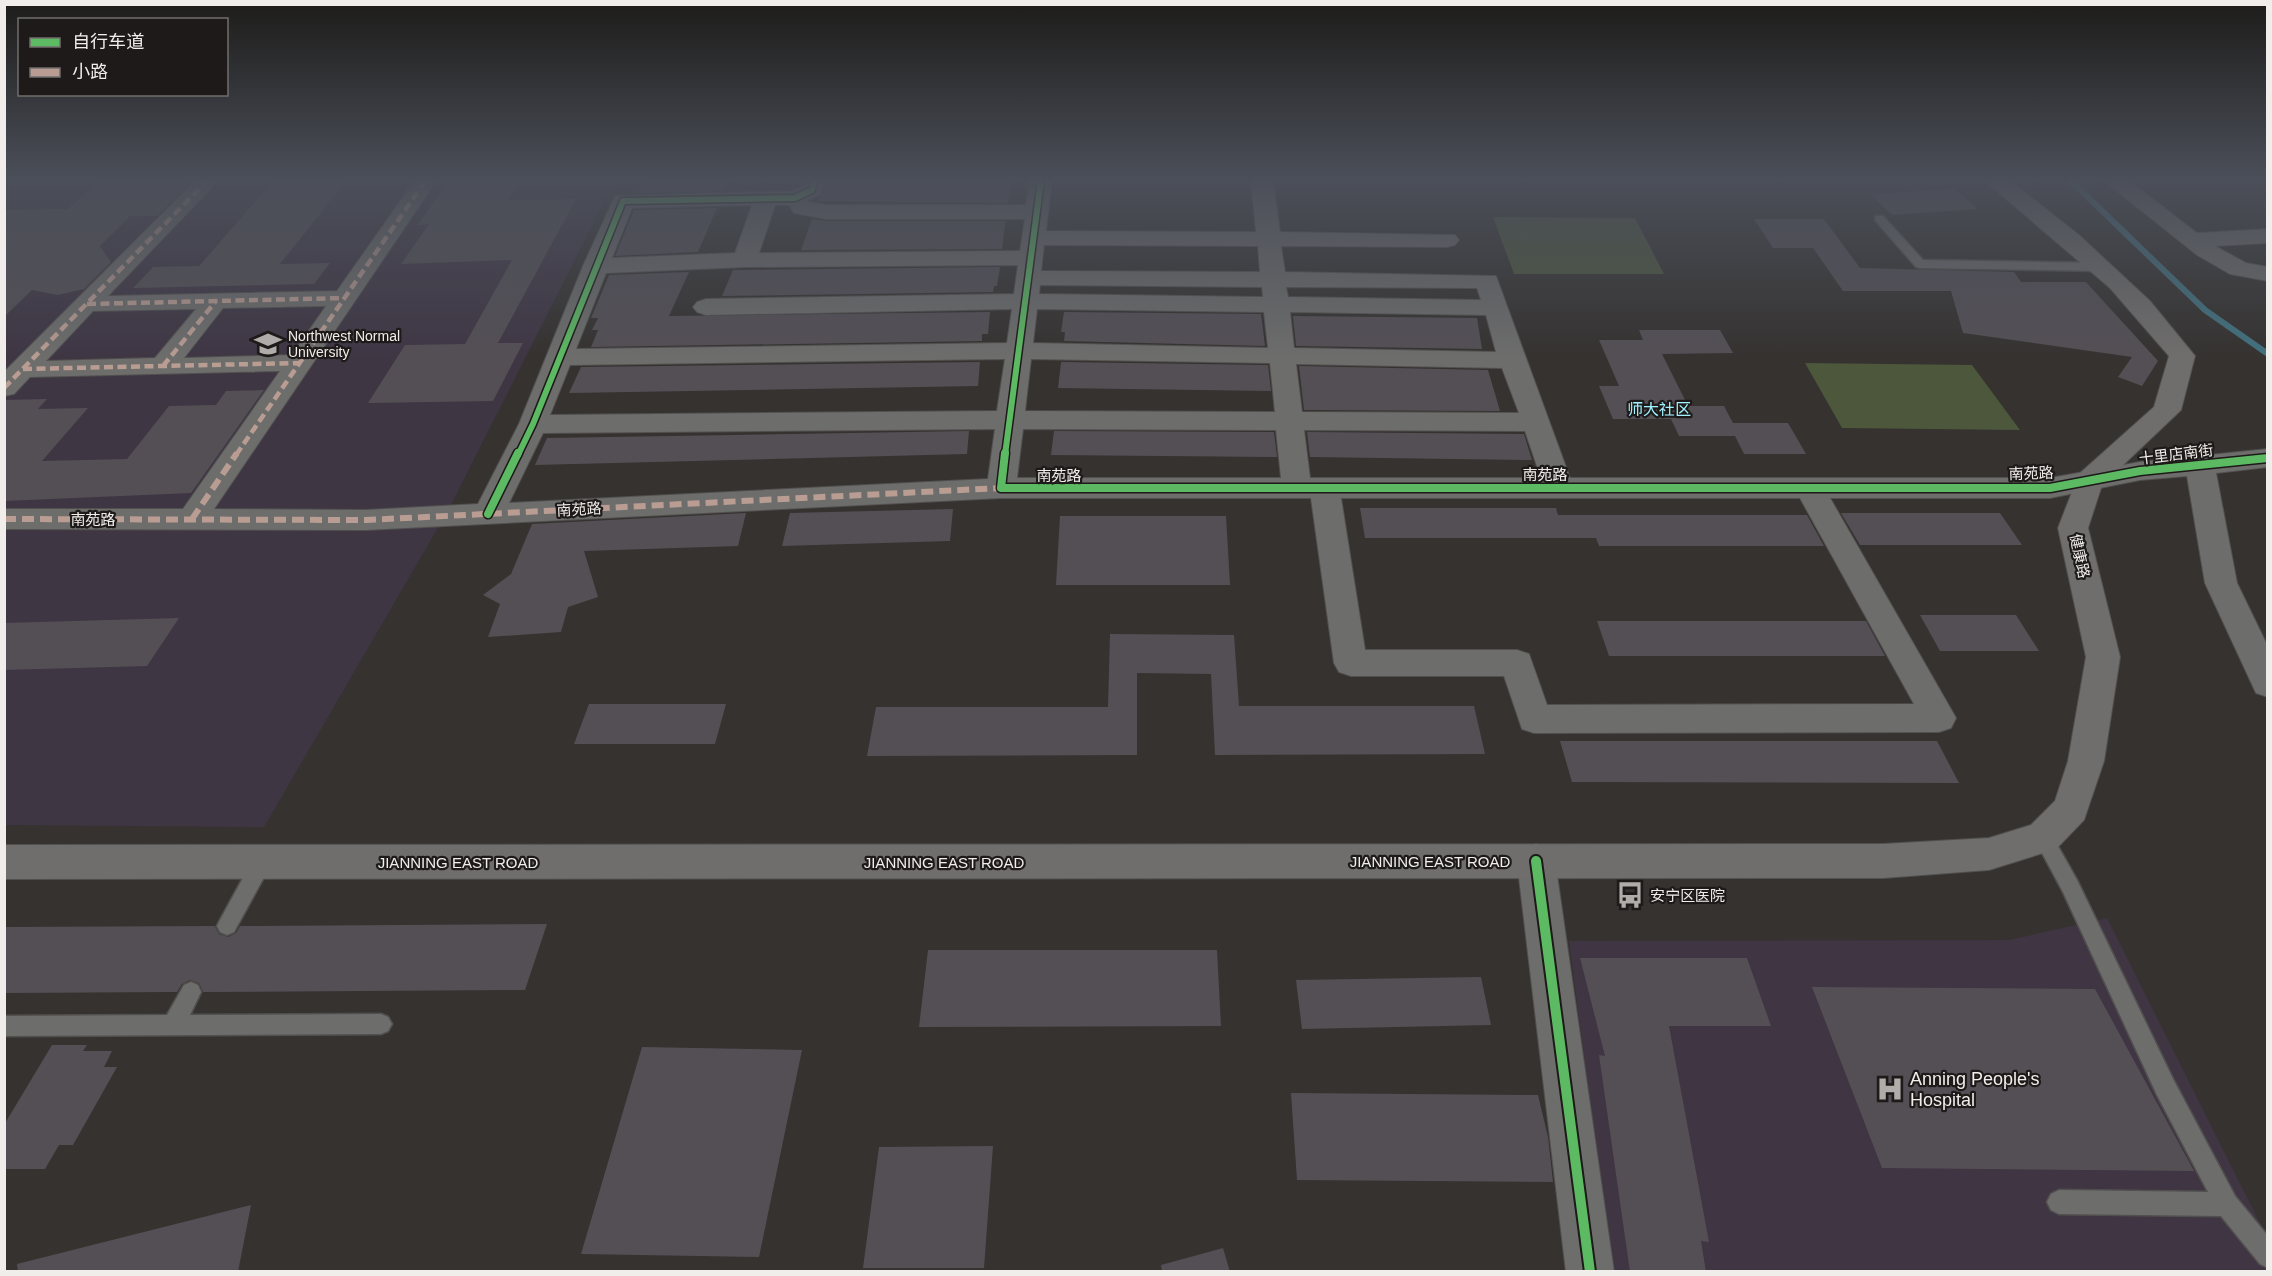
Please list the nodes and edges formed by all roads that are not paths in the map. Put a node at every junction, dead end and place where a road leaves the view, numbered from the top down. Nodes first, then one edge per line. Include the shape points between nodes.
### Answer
1 (149, 240) edge
2 (385, 240) edge
3 (606, 240) edge
4 (753, 240) edge
5 (1034, 240) edge
6 (1268, 240) junction
7 (1446, 240) dead end
8 (1898, 240) edge
9 (2069, 240) edge
10 (2191, 240) joint
11 (2200, 240) edge
12 (746, 260) junction
13 (595, 266) junction
14 (2103, 267) junction
15 (1030, 269) junction
16 (2268, 274) edge
17 (1273, 279) junction
18 (345, 298) junction
19 (216, 301) junction
20 (87, 304) junction
21 (1276, 305) junction
22 (706, 307) dead end
23 (1496, 308) junction
24 (1019, 351) junction
25 (1281, 355) junction
26 (558, 357) junction
27 (1512, 360) junction
28 (300, 363) junction
29 (163, 366) junction
30 (23, 369) junction
31 (4, 388) edge
32 (1010, 420) junction
33 (1289, 421) junction
34 (1536, 422) junction
35 (533, 424) junction
36 (2265, 460) edge
37 (2200, 464) junction
38 (2089, 481) junction
39 (1559, 487) junction
40 (1001, 488) junction
41 (1311, 488) junction
42 (1809, 488) junction
43 (488, 514) junction
44 (4, 519) edge
45 (192, 519) junction
46 (2268, 684) edge
47 (2043, 838) junction
48 (1536, 861) junction
49 (1883, 861) joint
50 (4, 862) edge
51 (262, 862) junction
52 (227, 926) dead end
53 (191, 992) dead end
54 (381, 1024) dead end
55 (173, 1025) junction
56 (4, 1026) edge
57 (2059, 1202) dead end
58 (2227, 1204) junction
59 (2268, 1256) edge
60 (1590, 1272) edge

1 - 20 street
2 - 18 street
3 - 13 street
4 - 12 street
5 - 15 street
6 - 7 street
6 - 15 street
6 - 17 street
8 - 14 lane via 1920,264
9 - 14 main road, 健康路
10 - 11 street
10 - 16 street via 2239,269
12 - 13 street
12 - 15 street
13 - 26 street
14 - 38 main road, 健康路 via 2164,330 2182,356 2167,410
15 - 17 street
15 - 21 street
15 - 22 street
15 - 24 street
17 - 21 street
17 - 23 street via 1487,281
18 - 19 street
18 - 28 street
19 - 20 street
19 - 29 street
20 - 30 street
21 - 23 street
21 - 25 street
23 - 27 street
24 - 25 street
24 - 26 street
24 - 32 street
25 - 27 street
25 - 33 street
26 - 35 street
27 - 34 street
28 - 29 street
28 - 45 street
29 - 30 street
30 - 31 street
32 - 33 street
32 - 35 street
32 - 40 street
33 - 34 street
33 - 41 street
34 - 39 street
35 - 43 street
36 - 37 street, 十里店南街
37 - 38 street, 十里店南街
37 - 46 street via 2221,583
38 - 42 street, 南苑路 via 2049,488
38 - 47 main road, 健康路 via 2073,528 2103,657 2086,761 2071,809
39 - 41 street, 南苑路
39 - 42 street, 南苑路
40 - 41 street, 南苑路
40 - 43 street, 南苑路
41 - 42 street via 1340,601 1351,663 1517,663 1534,719 1939,718
43 - 45 street, 南苑路 via 366,520
44 - 45 street, 南苑路
47 - 49 main road, 健康路 via 1989,854
47 - 58 lane
48 - 49 main road, JIANNING EAST ROAD
48 - 51 main road, JIANNING EAST ROAD
48 - 60 street
50 - 51 main road, JIANNING EAST ROAD
51 - 52 lane
53 - 55 lane
54 - 55 lane
55 - 56 lane
57 - 58 lane
58 - 59 lane

